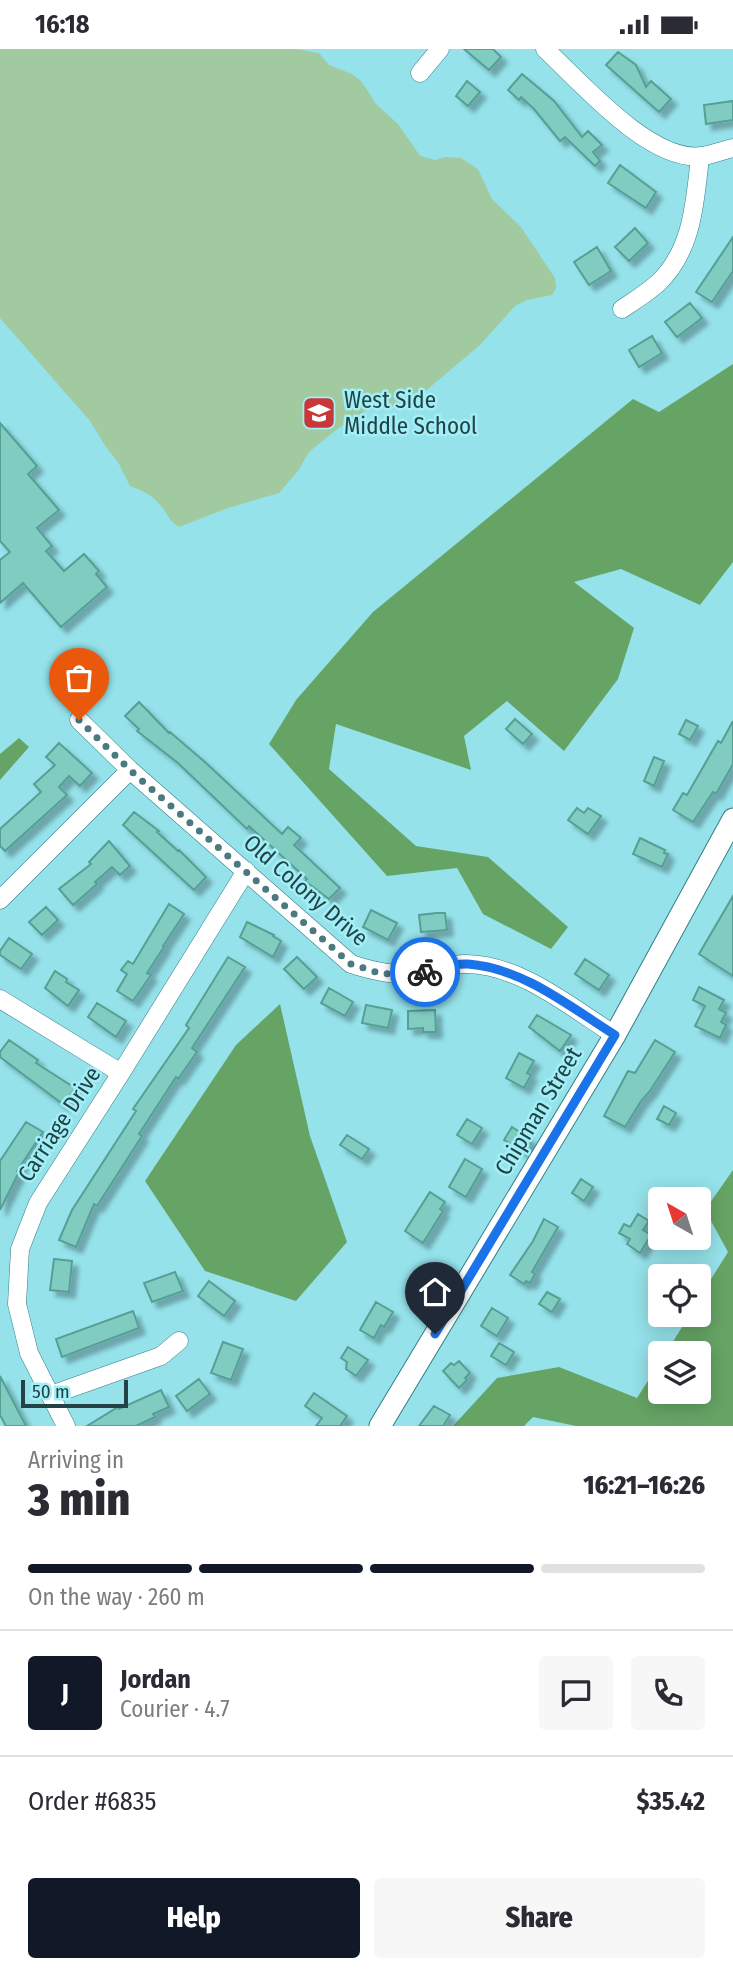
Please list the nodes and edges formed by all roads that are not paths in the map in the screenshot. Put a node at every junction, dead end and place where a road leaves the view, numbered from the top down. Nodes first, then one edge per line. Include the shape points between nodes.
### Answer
1 (440, 49) edge
2 (545, 49) edge
3 (419, 73) dead end
4 (733, 148) edge
5 (700, 157) junction
6 (622, 309) dead end
7 (79, 720) dead end
8 (131, 771) junction
9 (733, 819) edge
10 (246, 871) junction
11 (0, 900) edge
12 (0, 999) edge
13 (615, 1035) junction
14 (121, 1073) junction
15 (179, 1341) dead end
16 (51, 1395) junction
17 (66, 1426) edge
18 (380, 1426) edge

1 - 3 street
2 - 5 street via 632,130 666,151
4 - 5 street
5 - 6 street via 692,222 680,254 658,283
7 - 8 street, Old Colony Drive
8 - 10 street, Old Colony Drive
8 - 11 street
9 - 13 street, Chipman Street
10 - 13 street, Old Colony Drive via 351,964 382,974 421,973 465,964 496,969 531,982
10 - 14 street, Carriage Drive
12 - 14 street
13 - 18 street, Chipman Street
14 - 16 street, Carriage Drive via 38,1203 20,1249 17,1304 29,1353
15 - 16 street via 161,1356
16 - 17 street, Carriage Drive

